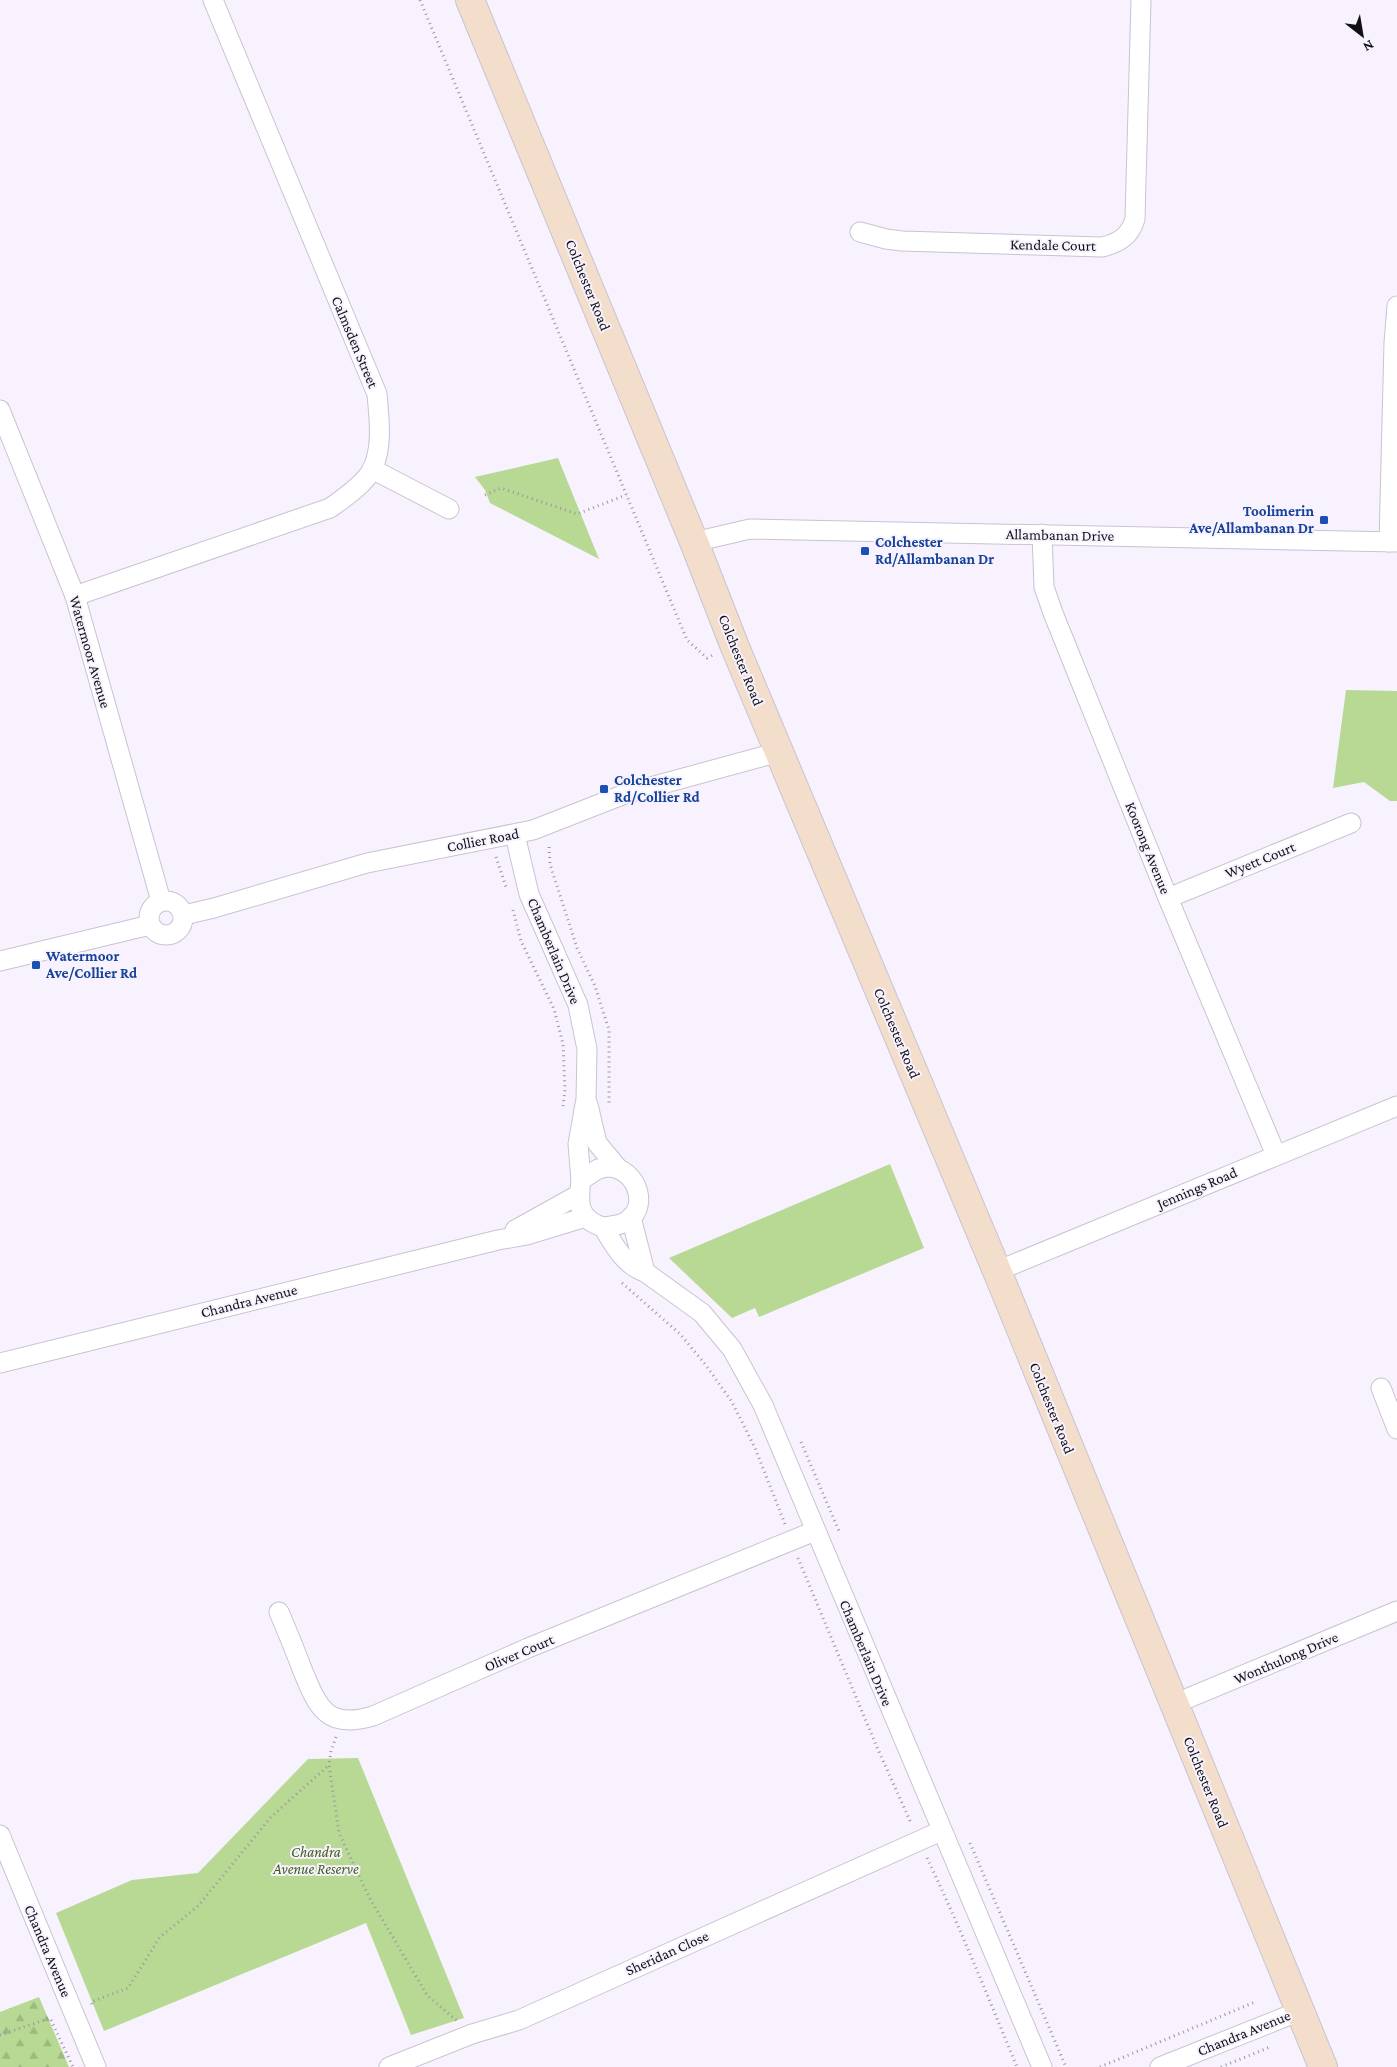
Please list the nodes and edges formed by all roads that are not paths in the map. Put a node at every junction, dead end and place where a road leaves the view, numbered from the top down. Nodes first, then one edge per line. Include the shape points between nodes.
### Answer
1 (213, 0) edge
2 (470, 0) edge
3 (1141, 0) edge
4 (860, 232) dead end
5 (1397, 306) edge
6 (0, 410) edge
7 (372, 469) junction
8 (449, 509) dead end
9 (1042, 534) junction
10 (694, 542) junction
11 (1393, 542) edge
12 (75, 596) junction
13 (779, 752) junction
14 (1352, 823) dead end
15 (515, 835) junction
16 (1168, 898) junction
17 (161, 901) junction
18 (184, 915) junction
19 (150, 925) junction
20 (0, 961) edge
21 (586, 1099) junction
22 (1397, 1106) edge
23 (1276, 1155) junction
24 (617, 1167) junction
25 (580, 1187) junction
26 (586, 1217) junction
27 (631, 1218) junction
28 (603, 1227) junction
29 (498, 1240) junction
30 (997, 1271) junction
31 (645, 1272) junction
32 (0, 1363) edge
33 (1381, 1388) dead end
34 (1397, 1429) edge
35 (815, 1532) junction
36 (1397, 1611) edge
37 (279, 1612) dead end
38 (1174, 1704) junction
39 (941, 1831) junction
40 (0, 1835) edge
41 (1300, 2011) junction
42 (96, 2067) edge
43 (389, 2067) edge
44 (1042, 2067) edge
45 (1160, 2067) edge
46 (1323, 2067) edge

1 - 7 street, Calmsden Street via 377,394 381,432
2 - 10 main road, Colchester Road
3 - 4 street, Kendale Court via 1135,219 1125,237 1102,247 902,241
5 - 11 street
6 - 12 street, Watermoor Avenue
7 - 8 street
7 - 12 street, Calmsden Street via 354,490 330,508
9 - 10 street, Allambanan Drive via 750,529
9 - 11 street, Allambanan Drive
9 - 16 street, Koorong Avenue via 1044,587
10 - 13 main road, Colchester Road
12 - 17 street, Watermoor Avenue
13 - 15 street, Collier Road via 625,794
13 - 30 main road, Colchester Road
14 - 16 street, Wyett Court
15 - 18 street, Collier Road via 367,863
15 - 21 street, Chamberlain Drive via 529,894 578,1005 587,1049
16 - 23 street, Koorong Avenue
17 - 18 street via 178,905
17 - 19 street via 149,913
18 - 19 street via 183,923 171,935 155,932
19 - 20 street
21 - 24 street, Chamberlain Drive via 597,1143
21 - 25 street, Chamberlain Drive via 578,1144
22 - 23 street, Jennings Road
23 - 30 street, Jennings Road
24 - 25 street via 598,1169
24 - 27 street via 633,1179 637,1188 637,1207
25 - 26 street via 581,1210
25 - 29 street, Chandra Avenue
26 - 28 street
26 - 29 street, Chandra Avenue
27 - 28 street
27 - 31 street
28 - 31 street, Chamberlain Drive via 621,1256 635,1269
29 - 32 street, Chandra Avenue
30 - 38 main road, Colchester Road
31 - 35 street, Chamberlain Drive via 702,1312 732,1349 763,1404
33 - 34 street
35 - 37 street, Oliver Court via 528,1648 373,1716 351,1722 332,1716 318,1705
35 - 39 street, Chamberlain Drive
36 - 38 street, Wonthulong Drive
38 - 41 main road, Colchester Road
39 - 43 street, Sheridan Close via 519,2020 472,2034
39 - 44 street, Chamberlain Drive
40 - 42 street, Chandra Avenue
41 - 45 street, Chandra Avenue
41 - 46 main road, Colchester Road

